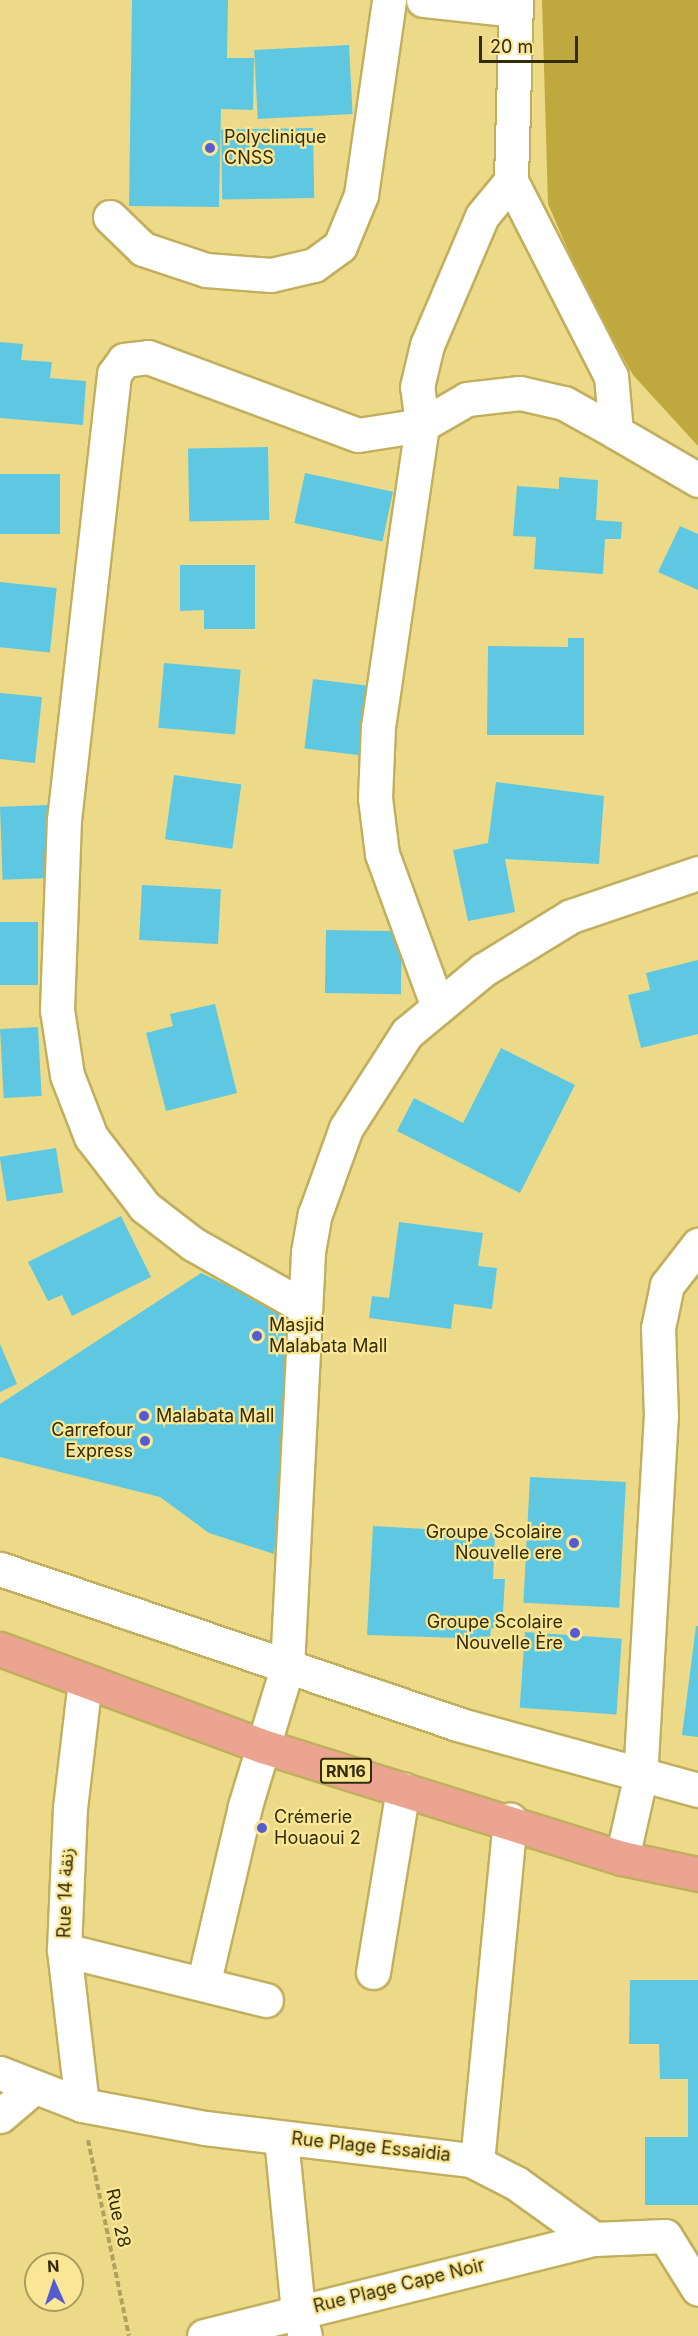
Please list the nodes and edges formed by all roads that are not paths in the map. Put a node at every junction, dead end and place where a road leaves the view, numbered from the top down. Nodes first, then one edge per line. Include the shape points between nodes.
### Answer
1 (389, 0) edge
2 (423, 0) edge
3 (516, 5) edge
4 (511, 181) junction
5 (110, 217) dead end
6 (422, 425) junction
7 (616, 432) junction
8 (698, 480) edge
9 (698, 873) edge
10 (438, 1007) junction
11 (698, 1245) edge
12 (303, 1306) junction
13 (0, 1569) edge
14 (0, 1649) edge
15 (287, 1668) junction
16 (85, 1681) junction
17 (262, 1746) junction
18 (640, 1778) junction
19 (403, 1789) junction
20 (698, 1790) edge
21 (510, 1820) junction
22 (622, 1858) junction
23 (698, 1874) edge
24 (64, 1950) junction
25 (373, 1972) dead end
26 (204, 1982) junction
27 (266, 2000) dead end
28 (0, 2073) edge
29 (33, 2088) junction
30 (81, 2105) junction
31 (0, 2116) edge
32 (281, 2138) junction
33 (477, 2162) junction
34 (594, 2239) junction
35 (698, 2289) edge
36 (302, 2323) edge
37 (204, 2336) edge

1 - 5 street via 361,195 340,246 314,265 271,275 206,270 143,249
2 - 3 street
3 - 4 street
4 - 6 street via 482,216 441,306 417,387
4 - 7 street via 611,376
6 - 7 street via 467,399 520,393 564,403
6 - 10 street via 387,641 375,798 382,854
6 - 12 street via 358,435 144,357 121,362 111,388 64,820 57,1010 67,1075 91,1137 145,1207 193,1244
7 - 8 street
9 - 10 street via 571,916 483,970
10 - 12 street via 384,1062 346,1128 315,1214
11 - 18 street via 668,1285 657,1328 661,1418
12 - 15 street
13 - 15 street
14 - 16 main road, RN16
15 - 17 street
15 - 18 street
16 - 17 main road, RN16
16 - 24 street, Rue 14 زنقة via 70,1808
17 - 19 main road, RN16
17 - 26 street
18 - 20 street
18 - 22 street
19 - 21 main road, RN16
19 - 25 street
21 - 22 main road, RN16
21 - 33 street
22 - 23 main road, RN16
24 - 26 street
24 - 30 street, Rue 14 زنقة
26 - 27 street
28 - 29 street, Rue Plage Essaidia
29 - 30 street, Rue Plage Essaidia
29 - 31 street
30 - 32 street, Rue Plage Essaidia
32 - 33 street, Rue Plage Essaidia via 418,2149
32 - 36 street
33 - 34 street, Rue Plage Essaidia
34 - 35 street via 665,2236
34 - 36 street, Rue Plage Cape Noir
36 - 37 street, Rue Plage Cape Noir

